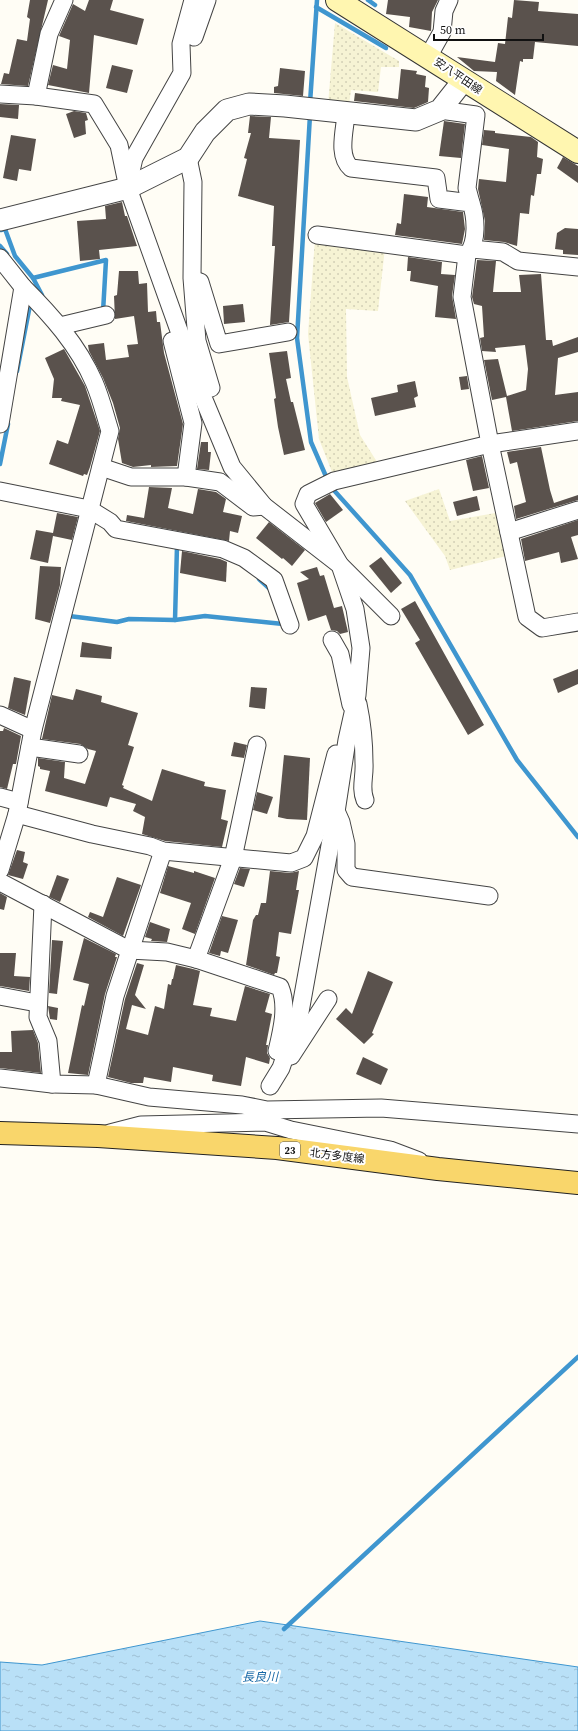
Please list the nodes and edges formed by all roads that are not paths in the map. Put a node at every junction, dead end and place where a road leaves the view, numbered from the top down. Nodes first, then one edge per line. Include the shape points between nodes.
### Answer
1 (64, 0) edge
2 (193, 0) edge
3 (207, 0) edge
4 (337, 0) edge
5 (449, 0) edge
6 (428, 57) junction
7 (182, 73) junction
8 (464, 81) junction
9 (0, 94) edge
10 (36, 96) junction
11 (440, 110) junction
12 (346, 114) junction
13 (578, 152) edge
14 (188, 158) junction
15 (128, 188) junction
16 (471, 203) junction
17 (0, 220) edge
18 (317, 235) dead end
19 (469, 252) junction
20 (0, 258) edge
21 (578, 267) edge
22 (192, 278) junction
23 (23, 287) junction
24 (170, 307) junction
25 (106, 315) dead end
26 (60, 326) junction
27 (288, 332) dead end
28 (0, 424) edge
29 (578, 431) edge
30 (490, 444) junction
31 (101, 467) junction
32 (232, 467) junction
33 (186, 477) junction
34 (0, 491) edge
35 (264, 506) junction
36 (89, 509) junction
37 (578, 510) edge
38 (509, 532) junction
39 (340, 565) junction
40 (391, 616) dead end
41 (578, 622) edge
42 (290, 625) dead end
43 (332, 640) dead end
44 (356, 695) junction
45 (0, 715) edge
46 (353, 715) junction
47 (33, 730) junction
48 (347, 740) junction
49 (257, 745) dead end
50 (30, 748) junction
51 (79, 754) dead end
52 (0, 797) edge
53 (365, 800) dead end
54 (18, 808) junction
55 (336, 812) junction
56 (163, 851) junction
57 (233, 858) junction
58 (0, 870) edge
59 (0, 882) edge
60 (489, 896) dead end
61 (43, 904) junction
62 (129, 950) junction
63 (196, 959) junction
64 (0, 996) edge
65 (328, 999) dead end
66 (37, 1003) junction
67 (281, 1068) junction
68 (0, 1078) edge
69 (52, 1084) junction
70 (96, 1085) junction
71 (270, 1086) junction
72 (266, 1116) junction
73 (578, 1124) edge
74 (0, 1132) edge
75 (98, 1136) junction
76 (438, 1169) junction
77 (578, 1183) edge

1 - 10 street via 49,34
2 - 7 street via 180,44
3 - 7 street
4 - 6 main road, 安八平田線
5 - 6 street via 444,11 442,32
6 - 8 main road, 安八平田線
7 - 15 street via 134,158
8 - 11 street
8 - 13 main road, 安八平田線
9 - 10 street
10 - 15 street via 94,104 120,145
11 - 12 street via 416,120
11 - 16 street via 476,115 467,188
12 - 14 street via 248,104 228,110 205,132
12 - 16 street via 343,154 350,168 436,178 439,199
14 - 15 street
14 - 22 street via 193,182
15 - 17 street
15 - 24 street
16 - 19 street via 475,216
18 - 19 street
19 - 21 street via 503,252 518,261
19 - 30 street via 462,297
20 - 23 street
22 - 27 street via 200,282 219,344
22 - 32 street via 197,341
23 - 26 street
23 - 28 street
24 - 32 street
24 - 33 street via 168,325 193,423
25 - 26 street
26 - 31 street via 84,362 94,383 110,432
29 - 30 street
30 - 38 street
30 - 39 street via 334,481 308,494 304,504
31 - 33 street via 131,477
31 - 36 street
32 - 35 street
33 - 35 street via 220,482 253,508
34 - 36 street
35 - 39 street
36 - 42 street via 110,522 116,529 223,550 244,558 274,580
36 - 47 street
37 - 38 street
38 - 41 street via 527,617 542,628
39 - 40 street
39 - 44 street via 355,609 362,648
43 - 46 street via 340,654
44 - 46 street
44 - 53 street via 362,728 365,765 362,793
45 - 47 street
46 - 48 street
47 - 50 street
48 - 55 street
48 - 57 street via 338,748 327,782 315,836 304,858 291,863
49 - 57 street
50 - 51 street
50 - 54 street
52 - 54 street
54 - 56 street via 92,834
54 - 58 street
55 - 60 street via 346,844 346,870 352,877
55 - 67 street via 300,1012
56 - 57 street
56 - 62 street
57 - 63 street
59 - 61 street
61 - 62 street
61 - 66 street
62 - 63 street via 166,952
62 - 70 street via 115,996
63 - 71 street via 280,987 284,997 282,1030
64 - 66 street
65 - 67 street
66 - 69 street via 38,1017 48,1041
67 - 71 street
68 - 69 street
69 - 70 street
70 - 72 street via 149,1097 242,1105
71 - 72 street
72 - 73 street via 381,1108
72 - 75 street via 142,1125
72 - 76 street via 291,1130 390,1150
74 - 75 main road, 北方多度線 / 23
75 - 76 main road, 北方多度線 / 23 via 278,1148
76 - 77 main road, 北方多度線 / 23

